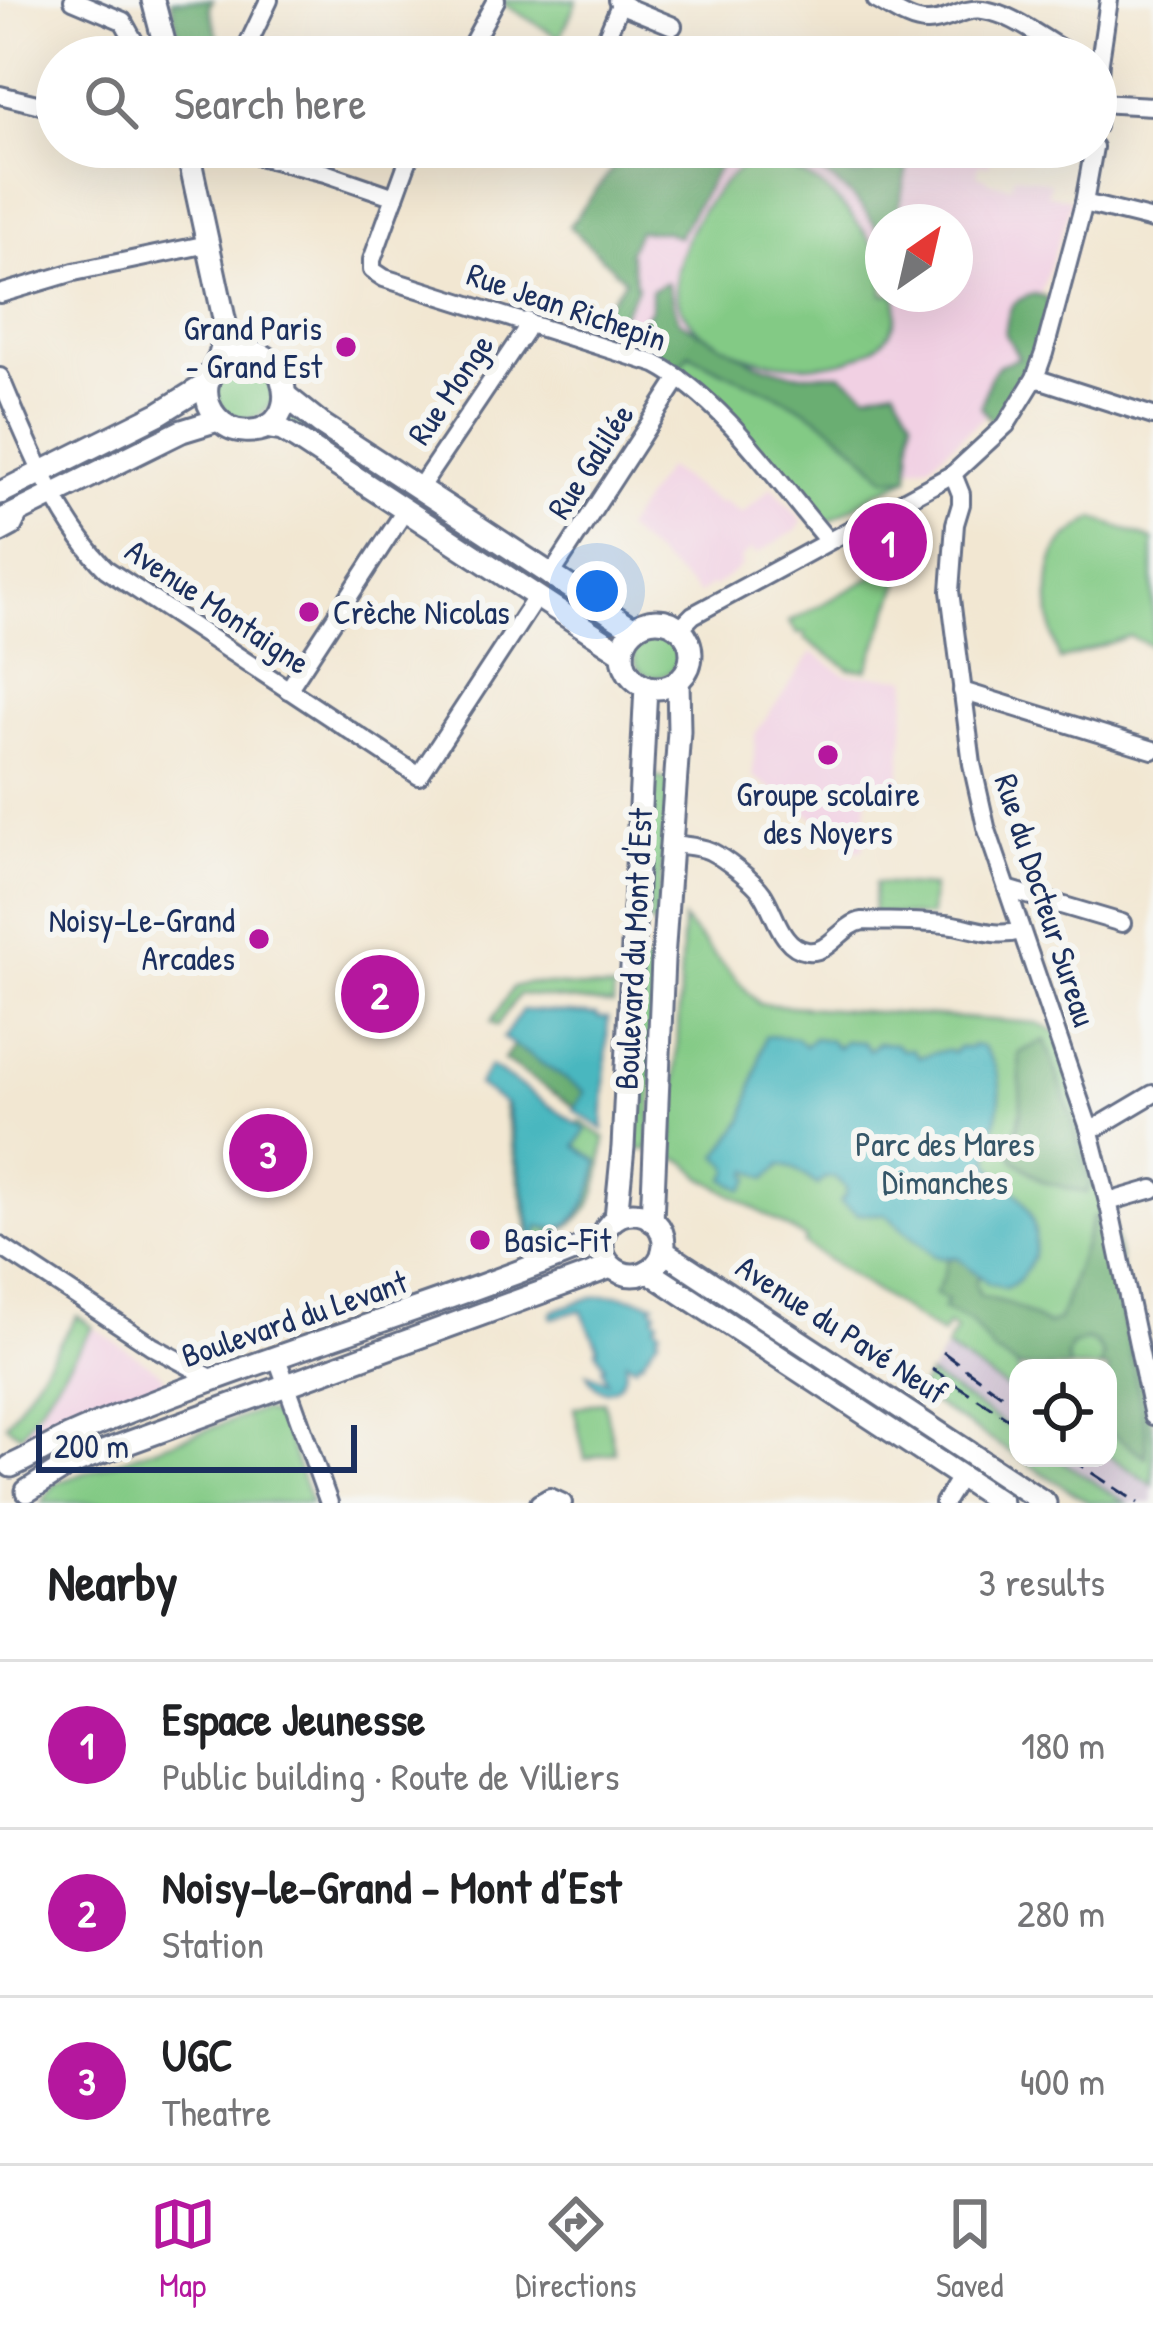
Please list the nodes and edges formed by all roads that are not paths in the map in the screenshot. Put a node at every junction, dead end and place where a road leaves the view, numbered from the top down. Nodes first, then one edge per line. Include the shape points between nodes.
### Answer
1 (73, 0) edge
2 (157, 0) edge
3 (269, 0) edge
4 (496, 0) edge
5 (876, 0) edge
6 (1109, 0) edge
7 (619, 1) edge
8 (673, 26) dead end
9 (131, 36) edge
10 (163, 36) edge
11 (252, 36) edge
12 (476, 36) edge
13 (606, 36) edge
14 (1040, 36) edge
15 (1103, 36) edge
16 (0, 95) edge
17 (36, 104) edge
18 (1117, 104) edge
19 (1153, 106) edge
20 (191, 168) edge
21 (306, 168) edge
22 (405, 168) edge
23 (1090, 168) edge
24 (395, 197) junction
25 (1084, 203) junction
26 (1153, 220) edge
27 (208, 244) junction
28 (0, 294) edge
29 (527, 321) junction
30 (224, 323) junction
31 (248, 352) junction
32 (212, 375) junction
33 (0, 377) edge
34 (680, 378) junction
35 (1035, 378) junction
36 (286, 396) junction
37 (1153, 416) edge
38 (218, 420) junction
39 (265, 427) junction
40 (42, 472) junction
41 (953, 474) junction
42 (0, 493) edge
43 (55, 494) junction
44 (412, 500) junction
45 (21, 511) junction
46 (0, 521) edge
47 (0, 534) edge
48 (827, 541) junction
49 (550, 577) junction
50 (537, 596) junction
51 (680, 628) junction
52 (634, 629) junction
53 (623, 653) junction
54 (679, 681) junction
55 (646, 686) junction
56 (288, 690) junction
57 (962, 691) junction
58 (1153, 750) edge
59 (673, 844) junction
60 (1007, 889) junction
61 (1122, 923) dead end
62 (1021, 931) junction
63 (1153, 1094) edge
64 (1089, 1128) junction
65 (1153, 1189) edge
66 (1108, 1202) junction
67 (616, 1218) junction
68 (652, 1220) junction
69 (602, 1239) junction
70 (0, 1246) edge
71 (662, 1251) junction
72 (611, 1267) junction
73 (648, 1271) junction
74 (152, 1346) junction
75 (277, 1358) junction
76 (215, 1380) junction
77 (287, 1387) junction
78 (172, 1396) junction
79 (244, 1403) junction
80 (1153, 1416) edge
81 (5, 1464) edge
82 (960, 1477) junction
83 (27, 1497) edge
84 (329, 1503) edge
85 (539, 1503) edge
86 (563, 1503) edge
87 (944, 1503) edge
88 (1001, 1503) edge
89 (1046, 1503) edge

1 - 9 street via 123,21
2 - 10 main road
3 - 11 street
4 - 12 street
5 - 14 street via 926,23 987,10
6 - 15 street
7 - 8 street
7 - 13 street
16 - 17 street
18 - 19 street
20 - 27 main road
21 - 24 street
22 - 24 street
23 - 25 street
24 - 29 street, Rue Jean Richepin via 372,270
25 - 26 street
25 - 35 street
27 - 28 street
27 - 30 main road
29 - 34 street, Rue Jean Richepin
29 - 44 street, Rue Monge
30 - 31 main road
30 - 32 main road
31 - 32 main road via 225,358
31 - 36 main road via 280,371
32 - 38 main road via 207,397
32 - 40 main road via 160,413
33 - 40 street, Avenue Montaigne
34 - 48 street, Rue Jean Richepin
34 - 49 street, Rue Galilée
35 - 37 street
35 - 41 street via 1006,425
36 - 39 main road
36 - 44 main road
38 - 39 main road via 240,431
38 - 43 main road
39 - 44 main road
40 - 42 main road
40 - 43 street, Avenue Montaigne
41 - 48 street
41 - 57 street, Rue du Docteur Sureau via 961,504 950,590
43 - 45 main road
43 - 56 street, Avenue Montaigne via 83,546 106,568
44 - 49 main road
44 - 50 main road
44 - 56 street, Rue Monge
45 - 46 main road
45 - 47 street
48 - 51 street
49 - 52 main road
50 - 53 main road
50 - 56 street, Avenue Montaigne via 419,776
51 - 52 main road via 657,620
51 - 54 main road via 691,661
52 - 53 main road
53 - 55 main road via 629,673
54 - 55 main road
54 - 59 main road, Boulevard du Mont d'Est
55 - 67 main road, Boulevard du Mont d'Est
57 - 58 street
57 - 60 street, Rue du Docteur Sureau via 976,786
59 - 62 street via 707,849 752,883 776,924 805,951 822,950 863,921
59 - 68 main road, Boulevard du Mont d'Est
60 - 61 street
60 - 62 street, Rue du Docteur Sureau
62 - 64 street, Rue du Docteur Sureau
63 - 64 street
64 - 66 street, Rue du Docteur Sureau
65 - 66 street
66 - 80 street, Rue du Docteur Sureau
67 - 68 main road
67 - 69 main road
68 - 71 main road
69 - 72 main road
69 - 75 main road, Boulevard du Levant
70 - 74 street
71 - 73 main road
71 - 89 main road, Avenue du Pavé Neuf
72 - 73 main road
72 - 77 main road, Boulevard du Levant
73 - 82 main road, Avenue du Pavé Neuf
74 - 76 street
74 - 78 street via 176,1371
75 - 76 main road, Boulevard du Levant
75 - 77 street
76 - 78 main road, Boulevard du Levant
76 - 79 main road
77 - 79 main road, Boulevard du Levant
77 - 84 street
78 - 81 main road, Boulevard du Levant
79 - 83 main road, Boulevard du Levant via 65,1467
81 - 83 main road
82 - 87 street
82 - 88 main road, Avenue du Pavé Neuf
85 - 86 street

